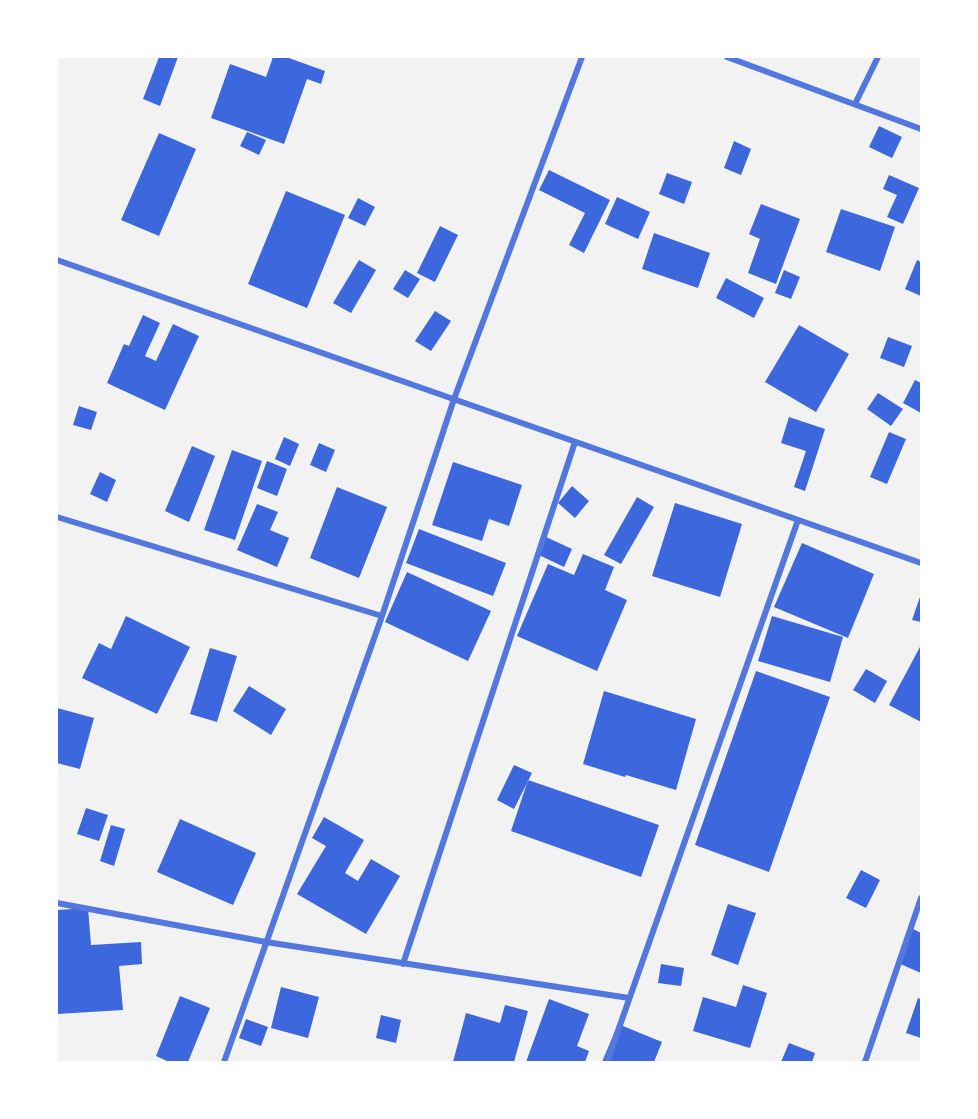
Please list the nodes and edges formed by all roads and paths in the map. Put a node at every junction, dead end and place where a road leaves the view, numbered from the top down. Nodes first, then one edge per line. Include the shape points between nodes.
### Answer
1 (582, 57) edge
2 (727, 57) edge
3 (878, 57) edge
4 (855, 104) junction
5 (921, 129) edge
6 (57, 260) edge
7 (454, 399) junction
8 (575, 442) junction
9 (57, 517) edge
10 (798, 520) junction
11 (921, 563) edge
12 (382, 616) junction
13 (921, 898) edge
14 (57, 903) edge
15 (266, 942) junction
16 (403, 963) junction
17 (629, 998) junction
18 (224, 1062) edge
19 (607, 1062) edge
20 (866, 1062) edge

1 - 7 street
2 - 4 street
3 - 4 street
4 - 5 street
6 - 7 street
7 - 8 street
7 - 12 street
8 - 10 street
8 - 16 street
9 - 12 street
10 - 11 street
10 - 17 street
12 - 15 street
13 - 20 street
14 - 15 street
15 - 16 street
15 - 18 street
16 - 17 street
17 - 19 street

